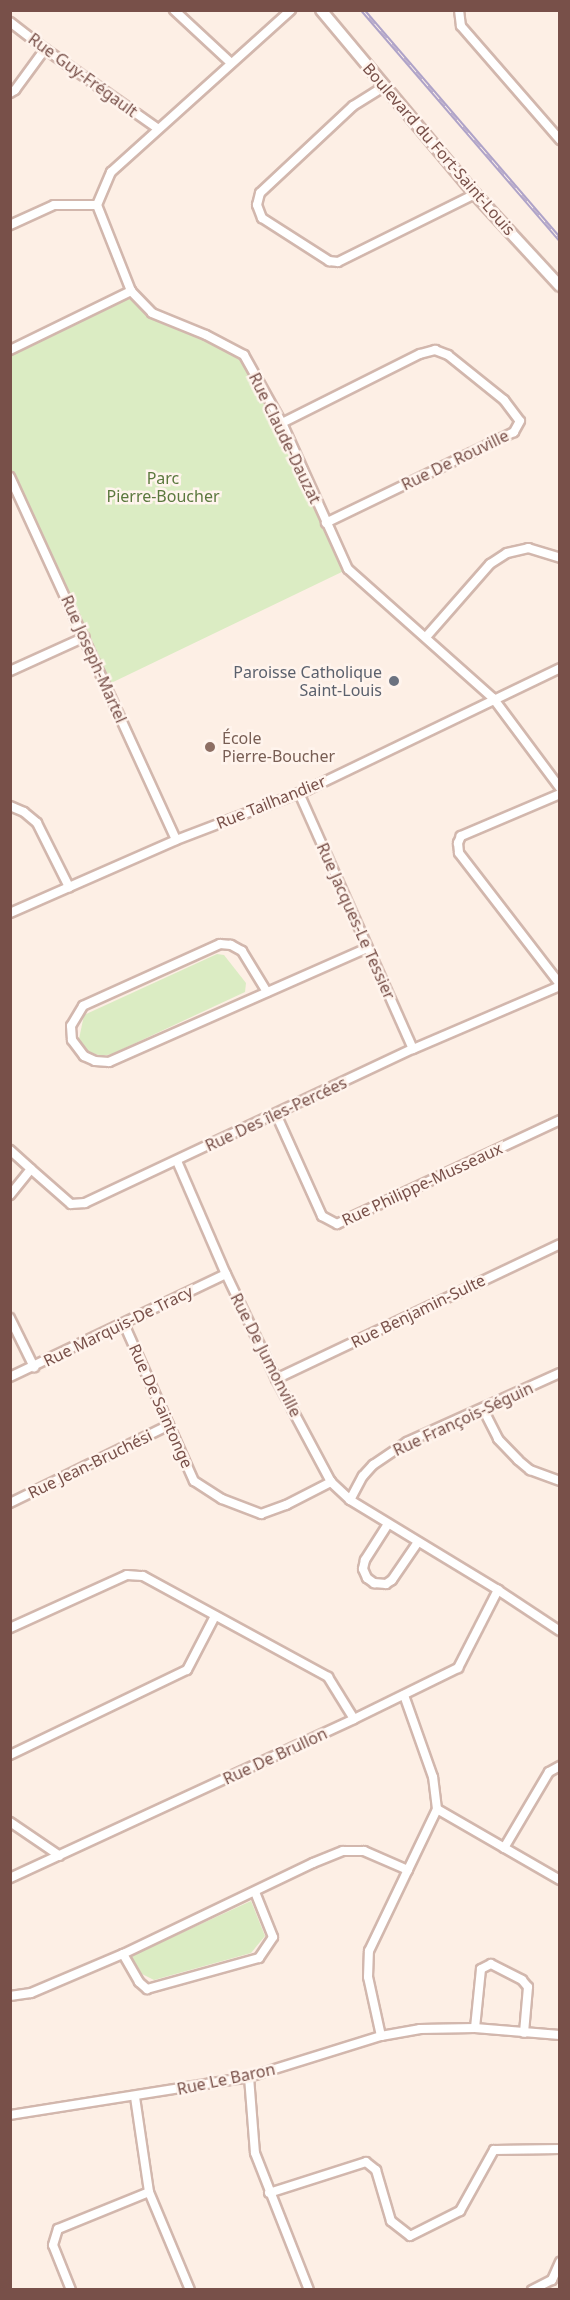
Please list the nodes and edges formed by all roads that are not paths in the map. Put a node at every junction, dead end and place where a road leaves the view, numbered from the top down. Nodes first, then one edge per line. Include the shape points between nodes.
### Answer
1 (174, 10) edge
2 (291, 10) edge
3 (321, 10) edge
4 (459, 10) edge
5 (10, 22) edge
6 (45, 49) junction
7 (230, 62) junction
8 (385, 86) junction
9 (10, 93) edge
10 (157, 128) junction
11 (560, 140) edge
12 (475, 194) junction
13 (97, 205) junction
14 (10, 225) edge
15 (560, 286) edge
16 (131, 291) junction
17 (10, 350) edge
18 (282, 423) junction
19 (11, 481) edge
20 (326, 523) junction
21 (560, 558) edge
22 (85, 638) junction
23 (426, 638) junction
24 (560, 668) edge
25 (10, 671) edge
26 (493, 698) junction
27 (560, 788) edge
28 (299, 793) junction
29 (560, 794) edge
30 (10, 806) edge
31 (176, 840) junction
32 (69, 887) junction
33 (10, 913) edge
34 (368, 948) junction
35 (560, 985) edge
36 (267, 992) junction
37 (413, 1049) junction
38 (276, 1114) junction
39 (559, 1121) edge
40 (10, 1150) edge
41 (177, 1161) junction
42 (32, 1169) junction
43 (10, 1195) edge
44 (560, 1244) edge
45 (226, 1274) junction
46 (10, 1318) edge
47 (124, 1324) junction
48 (34, 1367) junction
49 (560, 1373) edge
50 (10, 1377) edge
51 (276, 1379) junction
52 (483, 1409) junction
53 (169, 1425) junction
54 (560, 1481) edge
55 (331, 1482) junction
56 (350, 1500) junction
57 (10, 1503) edge
58 (388, 1524) junction
59 (418, 1542) junction
60 (498, 1590) junction
61 (215, 1616) junction
62 (10, 1629) edge
63 (560, 1631) edge
64 (404, 1695) junction
65 (354, 1719) junction
66 (10, 1755) edge
67 (560, 1766) edge
68 (437, 1809) junction
69 (10, 1822) edge
70 (504, 1848) junction
71 (60, 1856) junction
72 (408, 1870) junction
73 (10, 1878) edge
74 (560, 1880) edge
75 (255, 1892) junction
76 (123, 1954) junction
77 (10, 1996) edge
78 (475, 2028) junction
79 (524, 2033) junction
80 (560, 2035) edge
81 (381, 2036) junction
82 (249, 2077) junction
83 (135, 2097) junction
84 (10, 2115) edge
85 (560, 2150) edge
86 (148, 2192) junction
87 (269, 2193) junction
88 (560, 2262) edge
89 (72, 2289) edge
90 (190, 2289) edge
91 (309, 2289) edge
92 (532, 2289) edge

1 - 7 street
2 - 7 street
3 - 8 street, Boulevard du Fort-Saint-Louis
4 - 11 street via 461,26
5 - 6 street, Rue Guy-Frégault
6 - 9 street
6 - 10 street, Rue Guy-Frégault
7 - 10 street
8 - 12 street, Boulevard du Fort-Saint-Louis
8 - 12 street via 353,106 260,193 257,205 262,219 329,261 338,262
10 - 13 street via 111,172
12 - 15 street, Boulevard du Fort-Saint-Louis
13 - 14 street via 54,206
13 - 16 street, Rue Claude-Dauzat
16 - 17 street
16 - 18 street, Rue Claude-Dauzat via 152,313 244,355
18 - 20 street, Rue Claude-Dauzat
18 - 20 street, Rue De Rouville via 435,350 448,355 504,400 520,421 514,432
19 - 22 street, Rue Joseph-Martel
20 - 23 street, Rue Claude-Dauzat via 348,569
21 - 23 street via 528,548 507,553 490,564
22 - 25 street
22 - 31 street, Rue Joseph-Martel
23 - 26 street, Rue Claude-Dauzat
24 - 26 street, Rue Tailhandier
26 - 27 street, Rue Claude-Dauzat
26 - 28 street, Rue Tailhandier
28 - 31 street, Rue Tailhandier
28 - 34 street, Rue Jacques-Le Tessier
29 - 35 street via 462,836 458,843 459,852
30 - 32 street via 37,823
31 - 32 street, Rue Tailhandier
32 - 33 street, Rue Tailhandier
34 - 36 street
34 - 37 street, Rue Jacques-Le Tessier
35 - 37 street, Rue Des îles-Percées
36 - 36 street via 242,951 220,944 82,1006 71,1026 72,1040 84,1056 109,1062
37 - 38 street, Rue Des îles-Percées
38 - 39 street, Rue Philippe-Musseaux via 322,1216 338,1224
38 - 41 street, Rue Des îles-Percées
40 - 42 street, Rue Des îles-Percées
41 - 42 street, Rue Des îles-Percées via 85,1203 71,1203
41 - 45 street, Rue De Jumonville
42 - 43 street
44 - 51 street, Rue Benjamin-Sulte
45 - 47 street, Rue Marquis-De Tracy
45 - 51 street, Rue De Jumonville
46 - 48 street
47 - 48 street, Rue Marquis-De Tracy
47 - 53 street, Rue De Saintonge
48 - 50 street, Rue Marquis-De Tracy
49 - 52 street, Rue François-Séguin
51 - 55 street, Rue De Jumonville
52 - 54 street via 498,1439 518,1460 530,1470
52 - 56 street, Rue François-Séguin via 406,1442 384,1457 363,1476
53 - 55 street, Rue De Saintonge via 194,1481 222,1499 261,1514
53 - 57 street, Rue Jean-Bruchési
55 - 56 street, Rue De Jumonville
56 - 58 street, Rue De Jumonville
58 - 59 street, Rue De Jumonville
58 - 59 street via 365,1560 363,1569 374,1583 392,1580
59 - 60 street, Rue De Jumonville
60 - 63 street, Rue De Jumonville
60 - 64 street, Rue De Brullon via 458,1668
61 - 62 street via 143,1576 127,1575
61 - 65 street via 328,1677
61 - 66 street via 187,1670
64 - 65 street, Rue De Brullon
64 - 68 street via 433,1777
65 - 71 street, Rue De Brullon
67 - 70 street via 549,1772
68 - 70 street
68 - 72 street
69 - 71 street
70 - 74 street
71 - 73 street, Rue De Brullon
72 - 75 street via 364,1851 343,1851
72 - 81 street via 369,1951 368,1977
75 - 76 street
75 - 76 street via 273,1937 259,1958 147,1989
76 - 77 street via 31,1993
78 - 79 street, Rue Le Baron
78 - 79 street via 481,1969 491,1964 528,1987
78 - 81 street, Rue Le Baron
79 - 80 street, Rue Le Baron
81 - 82 street, Rue Le Baron
82 - 83 street, Rue Le Baron
82 - 87 street via 255,2153
83 - 84 street, Rue Le Baron
83 - 86 street
85 - 87 street via 494,2150 460,2211 410,2236 391,2221 376,2170 366,2162
86 - 89 street via 58,2229 53,2245
86 - 90 street
87 - 91 street
88 - 92 street via 552,2280

